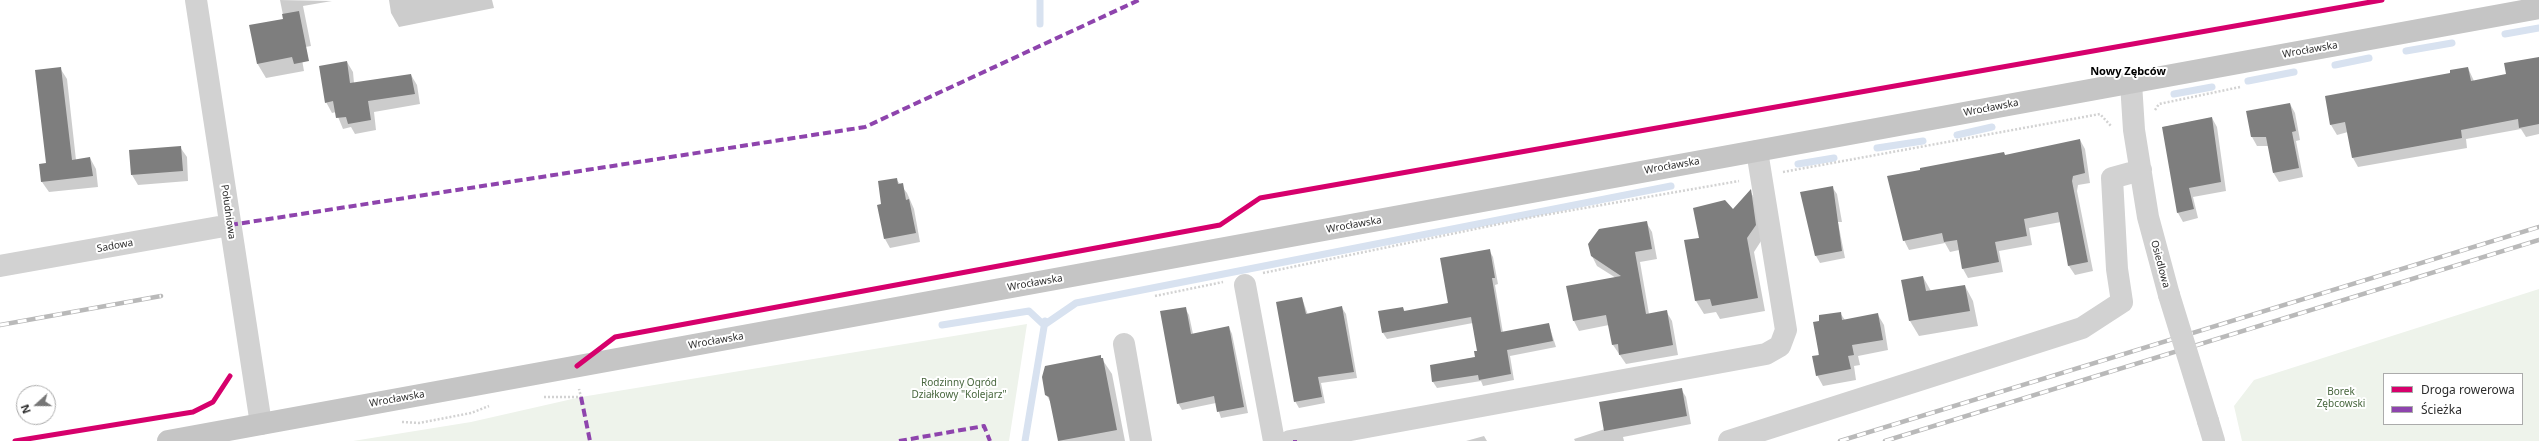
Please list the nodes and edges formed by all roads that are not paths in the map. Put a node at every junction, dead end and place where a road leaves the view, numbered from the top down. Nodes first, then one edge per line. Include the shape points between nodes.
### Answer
1 (196, 0) edge
2 (2539, 8) edge
3 (2130, 83) junction
4 (1757, 151) junction
5 (2141, 170) junction
6 (230, 225) junction
7 (0, 266) edge
8 (1245, 280) road end
9 (1124, 344) dead end
10 (260, 417) junction
11 (168, 441) edge
12 (1141, 441) edge
13 (1274, 441) edge
14 (1290, 441) edge
15 (1730, 441) edge
16 (2214, 441) edge

1 - 6 street, Południowa
2 - 3 main road, Wrocławska
3 - 4 main road, Wrocławska
3 - 5 street, Osiedlowa
4 - 10 main road, Wrocławska via 309,415
4 - 14 street via 1786,330 1780,346 1766,354
5 - 15 street via 2112,178 2122,302 2082,328
5 - 16 street, Osiedlowa, bridge via 2148,217 2169,295
6 - 7 street, Sadowa
6 - 10 street, Południowa
8 - 13 street
9 - 12 street
10 - 11 main road, Wrocławska via 202,435

